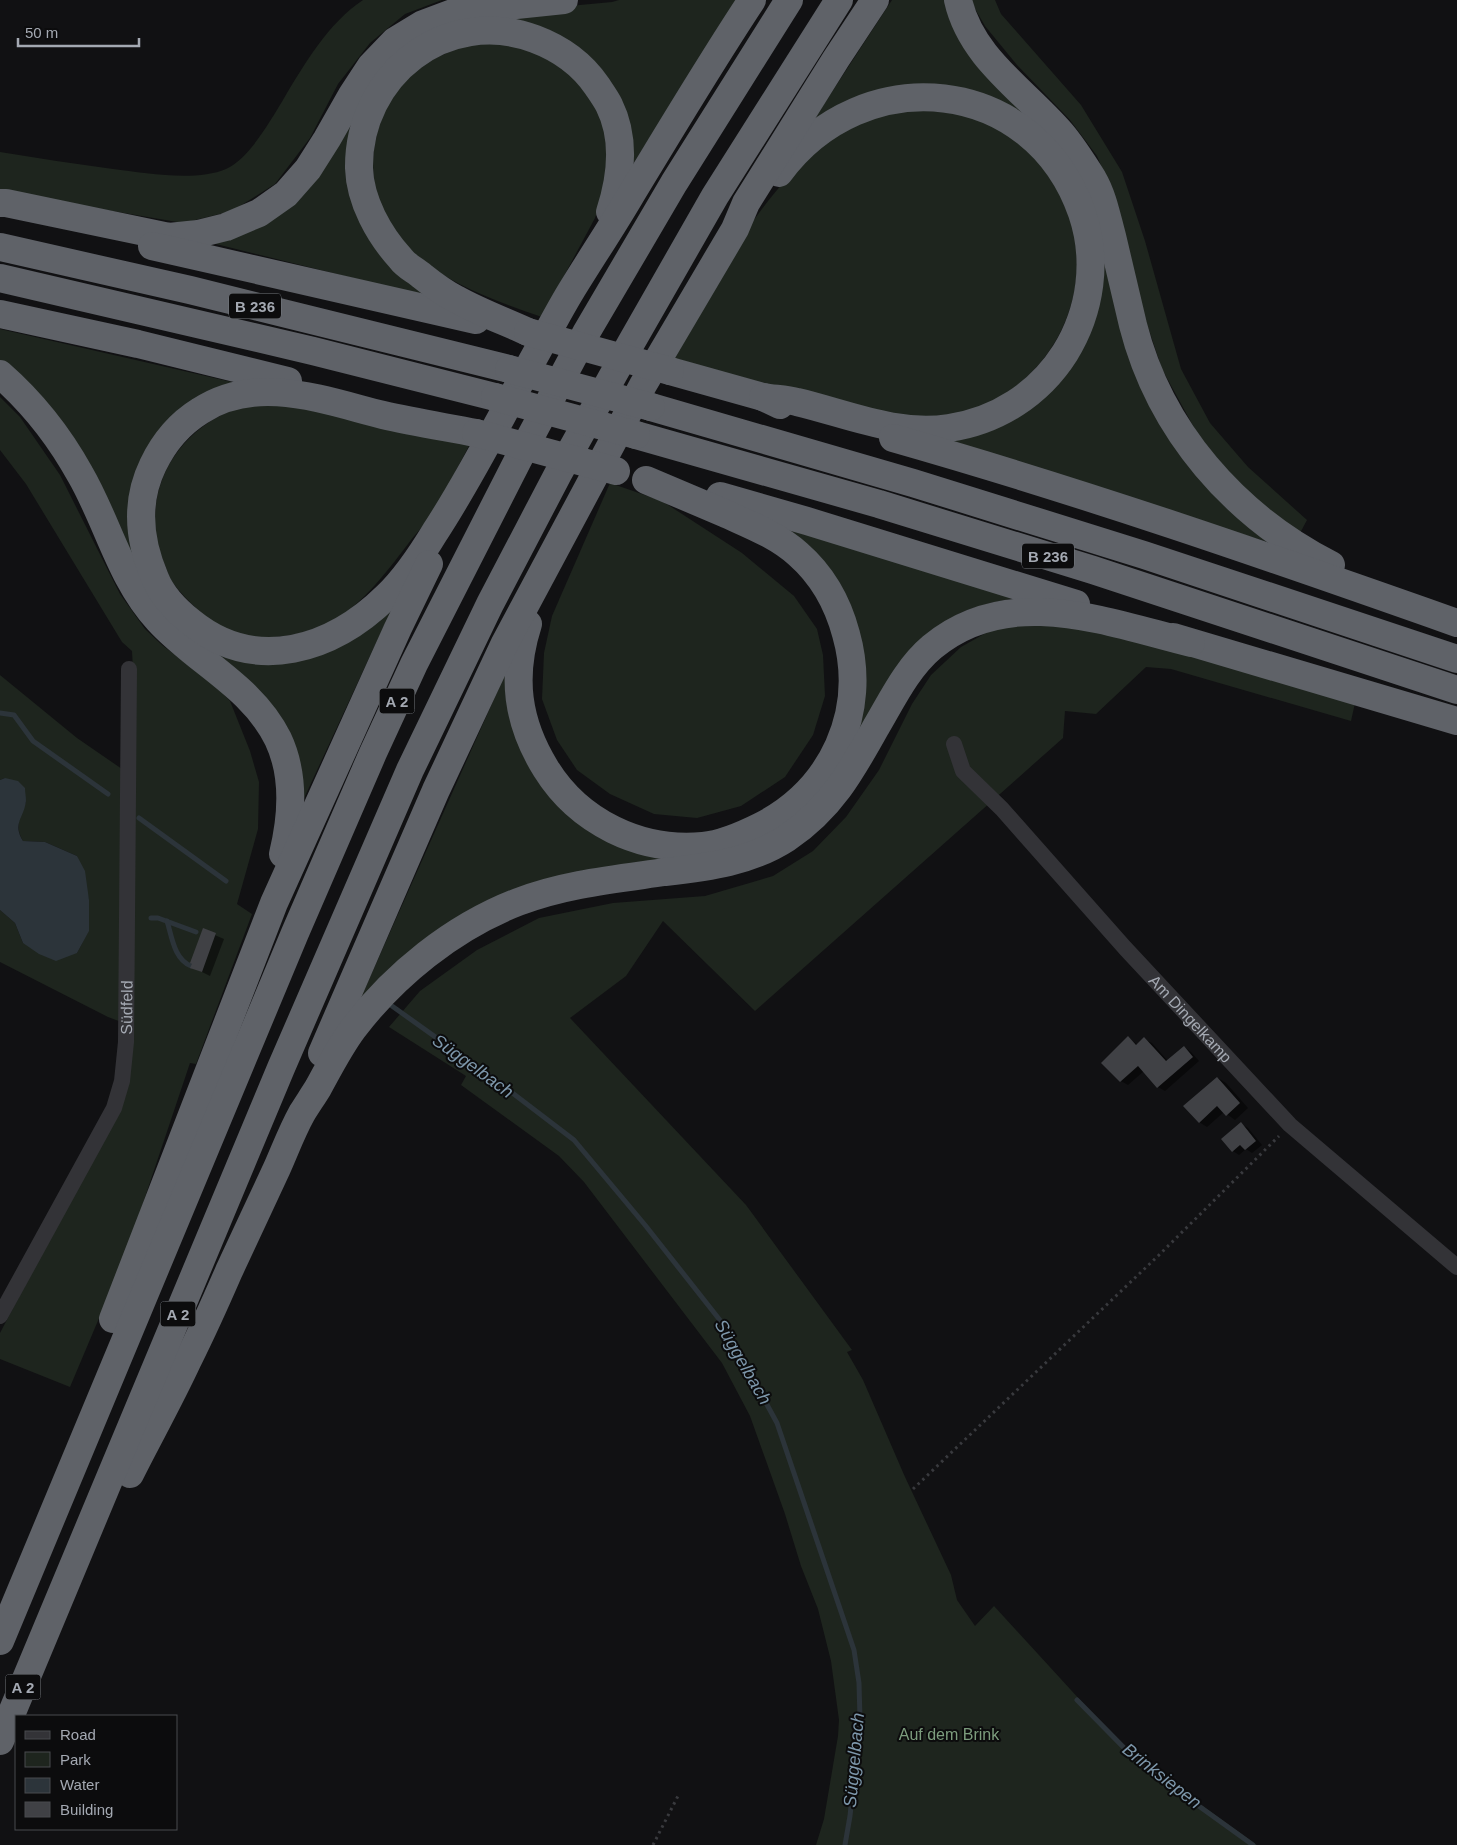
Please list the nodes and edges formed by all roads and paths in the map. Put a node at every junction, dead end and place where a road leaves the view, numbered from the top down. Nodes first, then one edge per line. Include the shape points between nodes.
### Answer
1 (564, 0) edge
2 (752, 0) edge
3 (789, 0) edge
4 (839, 0) edge
5 (876, 0) edge
6 (958, 0) edge
7 (0, 203) edge
8 (0, 211) edge
9 (735, 229) junction
10 (0, 247) edge
11 (0, 278) edge
12 (572, 290) junction
13 (0, 314) edge
14 (528, 332) junction
15 (0, 374) edge
16 (763, 397) junction
17 (476, 433) junction
18 (646, 480) junction
19 (459, 496) junction
20 (556, 547) junction
21 (1427, 612) junction
22 (1457, 623) edge
23 (1191, 643) junction
24 (1457, 659) edge
25 (129, 669) dead end
26 (1457, 690) edge
27 (1457, 721) edge
28 (954, 744) dead end
29 (274, 903) junction
30 (301, 1116) junction
31 (1290, 1125) junction
32 (1457, 1267) edge
33 (0, 1316) edge
34 (82, 1441) junction
35 (913, 1489) dead end
36 (76, 1560) junction
37 (0, 1641) edge
38 (0, 1740) edge
39 (679, 1794) dead end
40 (653, 1845) edge

1 - 7 highway via 458,11 423,24 395,41 371,66 317,154 286,194 259,213 226,227 170,237
2 - 12 highway
3 - 34 highway, A 2 via 674,183 586,333 414,664 295,933
4 - 36 highway, A 2 via 714,196 558,474 490,604 410,770 340,930
5 - 9 highway via 746,203
6 - 21 highway via 961,15 993,65 1060,132 1095,182 1147,367 1174,422 1199,459 1253,514 1288,540
8 - 14 highway
9 - 16 highway via 785,165 809,141 835,122 887,101 942,98 992,111 1038,142 1069,181 1086,225 1090,247 1088,296 1070,344 1043,382 1019,402 1000,412 977,422 949,428 903,429 796,401
9 - 20 highway via 643,385
10 - 24 highway, B 236, bridge via 190,290 651,407 1144,554
11 - 26 highway, B 236, bridge via 313,351 636,435 1092,570
12 - 14 highway via 588,251 611,212 620,180 617,130 609,106 593,81 565,54 520,33 472,31 441,39 415,54 392,74 365,123 359,170 371,215 402,260 431,283 456,299
12 - 19 highway
13 - 17 highway via 363,399
14 - 16 highway, bridge
15 - 29 highway via 47,422 81,474 142,601 173,636 252,700 279,740 286,764 290,807 289,830
16 - 21 highway via 790,409 987,465 1144,515
17 - 18 highway, bridge
17 - 19 highway via 280,392 226,397 188,418 169,437 146,479 141,526 156,582 172,606 194,625 247,649 294,650 337,634 361,619 389,594 410,571
18 - 20 highway via 782,541 815,573 842,619 854,680 843,736 829,765 813,786 780,816 741,836 704,846 668,846 613,830 586,814 563,793 526,730 518,671 521,644
18 - 23 highway via 692,488 807,521 1035,590
19 - 29 highway
20 - 30 highway via 436,790 308,1087
21 - 22 highway
23 - 27 highway
23 - 30 highway via 1078,615 1043,611 992,615 958,630 931,648 908,674 849,774 831,800 811,820 759,854 734,862 580,884 518,902 484,918 424,957 375,1002 336,1054
25 - 33 street, Südfeld via 126,1042 122,1081 114,1108
28 - 31 street, Am Dingelkamp via 963,771 1002,809 1125,948
29 - 34 highway via 89,1380
30 - 36 highway via 187,1363 116,1503
31 - 32 street, Am Dingelkamp
31 - 35 path via 1159,1255
34 - 37 highway, A 2
36 - 38 highway, A 2
39 - 40 path

